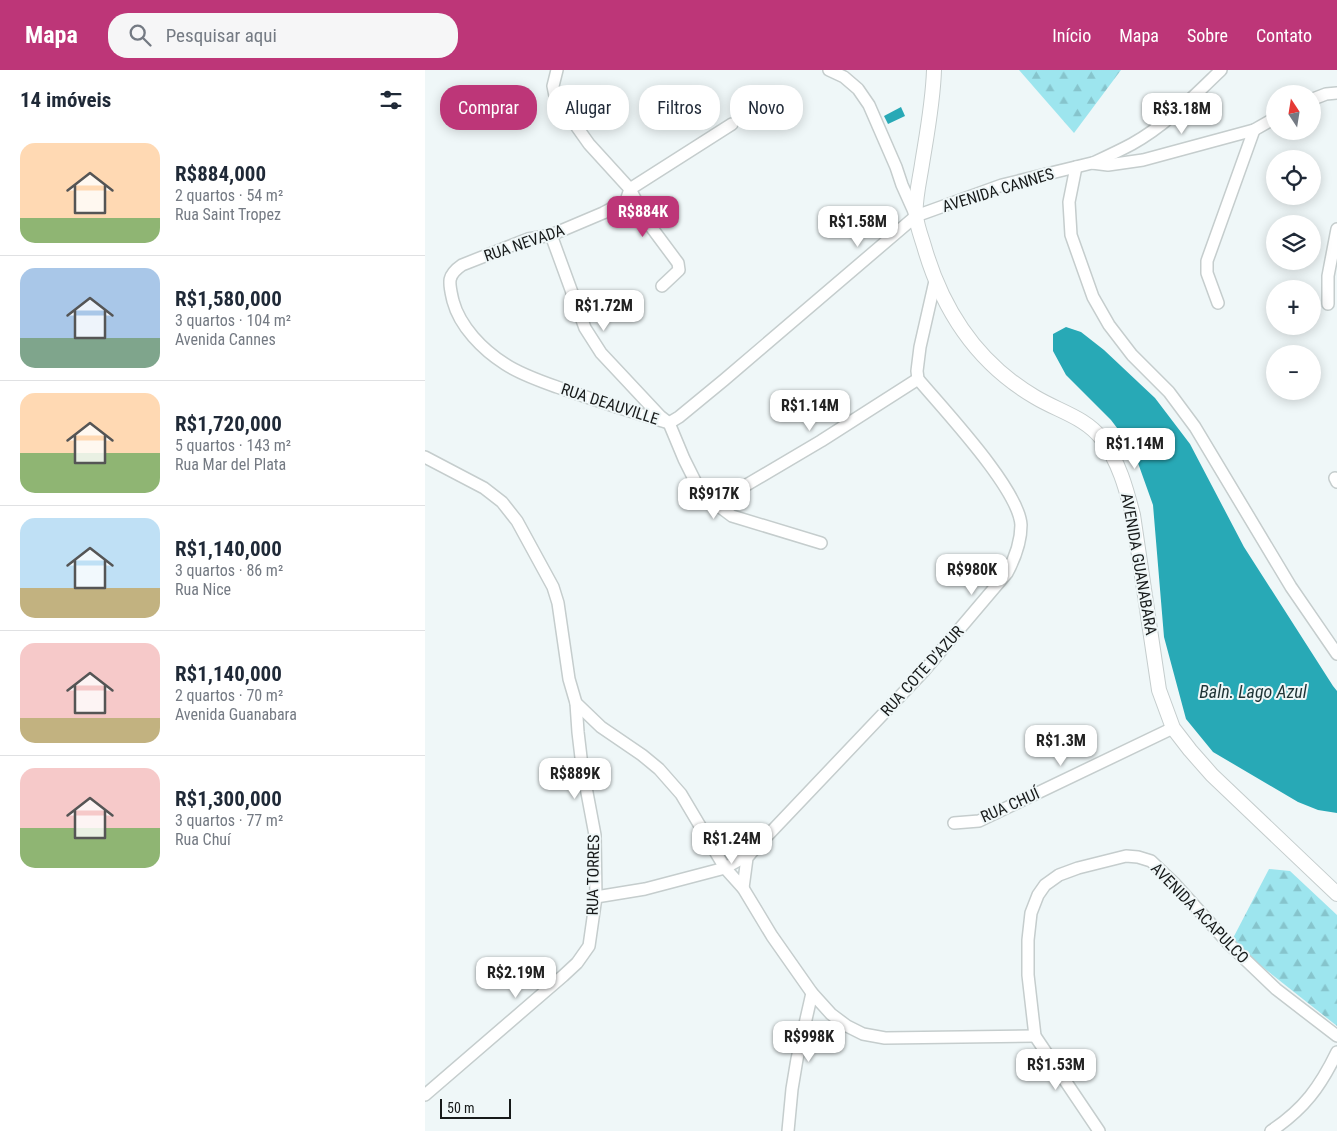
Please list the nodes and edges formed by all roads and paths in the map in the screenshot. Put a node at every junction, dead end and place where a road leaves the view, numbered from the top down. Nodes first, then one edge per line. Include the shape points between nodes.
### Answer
1 (557, 70) edge
2 (829, 70) edge
3 (934, 70) edge
4 (1221, 70) edge
5 (1337, 93) edge
6 (1321, 96) edge
7 (1266, 123) edge
8 (730, 125) edge
9 (1254, 130) junction
10 (1091, 163) junction
11 (1076, 167) junction
12 (630, 190) junction
13 (916, 216) junction
14 (1337, 229) edge
15 (551, 235) junction
16 (935, 281) junction
17 (662, 286) dead end
18 (450, 288) joint
19 (1218, 304) dead end
20 (1328, 304) dead end
21 (918, 379) junction
22 (669, 424) junction
23 (425, 457) edge
24 (717, 505) junction
25 (821, 543) dead end
26 (1337, 654) edge
27 (576, 703) junction
28 (1173, 728) junction
29 (954, 823) dead end
30 (750, 854) junction
31 (725, 868) junction
32 (743, 888) junction
33 (1337, 894) edge
34 (596, 897) junction
35 (812, 993) junction
36 (1035, 1036) junction
37 (1337, 1036) edge
38 (1337, 1052) edge
39 (425, 1094) edge
40 (789, 1131) edge
41 (1099, 1131) edge
42 (1271, 1131) edge

1 - 12 street via 553,86 555,96 589,144
2 - 13 street via 858,89 869,105
3 - 13 street, AVENIDA GUANABARA
4 - 10 street via 1150,133
5 - 6 street
7 - 9 street, AVENIDA CANNES
8 - 12 street, RUA NEVADA
9 - 10 street, AVENIDA CANNES via 1123,164
9 - 19 street via 1207,261 1207,273
10 - 11 street, AVENIDA CANNES
11 - 13 street, AVENIDA CANNES via 1002,185
11 - 26 street via 1069,202 1071,235 1093,297 1109,326 1169,392 1195,427 1291,587
12 - 15 street, RUA NEVADA via 626,201
12 - 17 street via 646,220 679,267
13 - 16 street, AVENIDA GUANABARA
13 - 22 street, AVENIDA CANNES
14 - 20 street via 1328,276
15 - 18 street, RUA NEVADA via 528,239 462,265 449,278
15 - 22 street via 585,328 601,353
16 - 21 street via 920,347
16 - 28 street, AVENIDA GUANABARA via 972,345 1035,397 1081,420 1101,438 1117,462 1133,515 1159,690
18 - 22 street, RUA DEAUVILLE via 457,314 468,331 505,365 541,382
21 - 24 street
21 - 30 street, RUA COTE D'AZUR via 979,451 1010,495 1021,525 1016,556 991,595 923,672
22 - 24 street, RUA DEAUVILLE via 701,493
23 - 27 street, RUA TORRES via 485,488 517,521 553,587
24 - 25 street, RUA DEAUVILLE via 732,516
27 - 31 street via 601,727 659,769 681,794
27 - 34 street, RUA TORRES via 595,835
28 - 29 street, RUA CHUÍ via 979,821
28 - 33 street, AVENIDA GUANABARA via 1212,775
30 - 31 street, RUA COTE D'AZUR
30 - 32 street
31 - 32 street
31 - 34 street, RUA COTE D'AZUR via 645,889
32 - 35 street
34 - 39 street, RUA TORRES via 589,946 577,963
35 - 36 street via 831,1014 863,1034 885,1038
35 - 40 street via 792,1089
36 - 37 street, AVENIDA ACAPULCO via 1028,975 1028,940 1031,913 1038,895 1059,875 1126,856 1151,861 1276,989
36 - 41 street, AVENIDA ACAPULCO
38 - 42 street via 1326,1075 1309,1098 1291,1118

